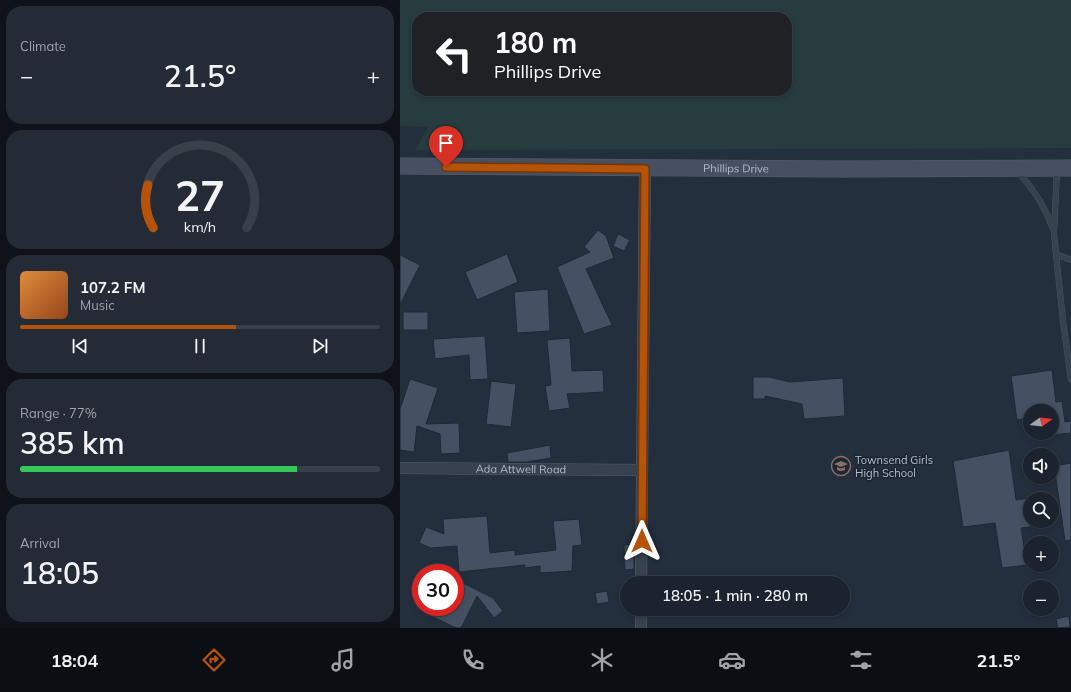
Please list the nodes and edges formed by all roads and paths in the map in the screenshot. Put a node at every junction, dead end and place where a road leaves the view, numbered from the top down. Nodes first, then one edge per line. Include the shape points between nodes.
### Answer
1 (400, 166) edge
2 (645, 169) junction
3 (1015, 169) junction
4 (1064, 169) edge
5 (1054, 233) junction
6 (1056, 254) junction
7 (1071, 260) edge
8 (1071, 379) edge
9 (400, 468) edge
10 (642, 470) junction
11 (642, 576) edge
12 (641, 616) edge
13 (641, 628) edge

1 - 2 main road, Phillips Drive
2 - 3 main road, Phillips Drive
2 - 10 street
3 - 4 main road, Phillips Drive
3 - 5 lane via 1041,200
4 - 5 lane
5 - 6 lane
6 - 7 lane
6 - 8 lane
9 - 10 street, Ada Attwell Road
10 - 11 street
12 - 13 street

